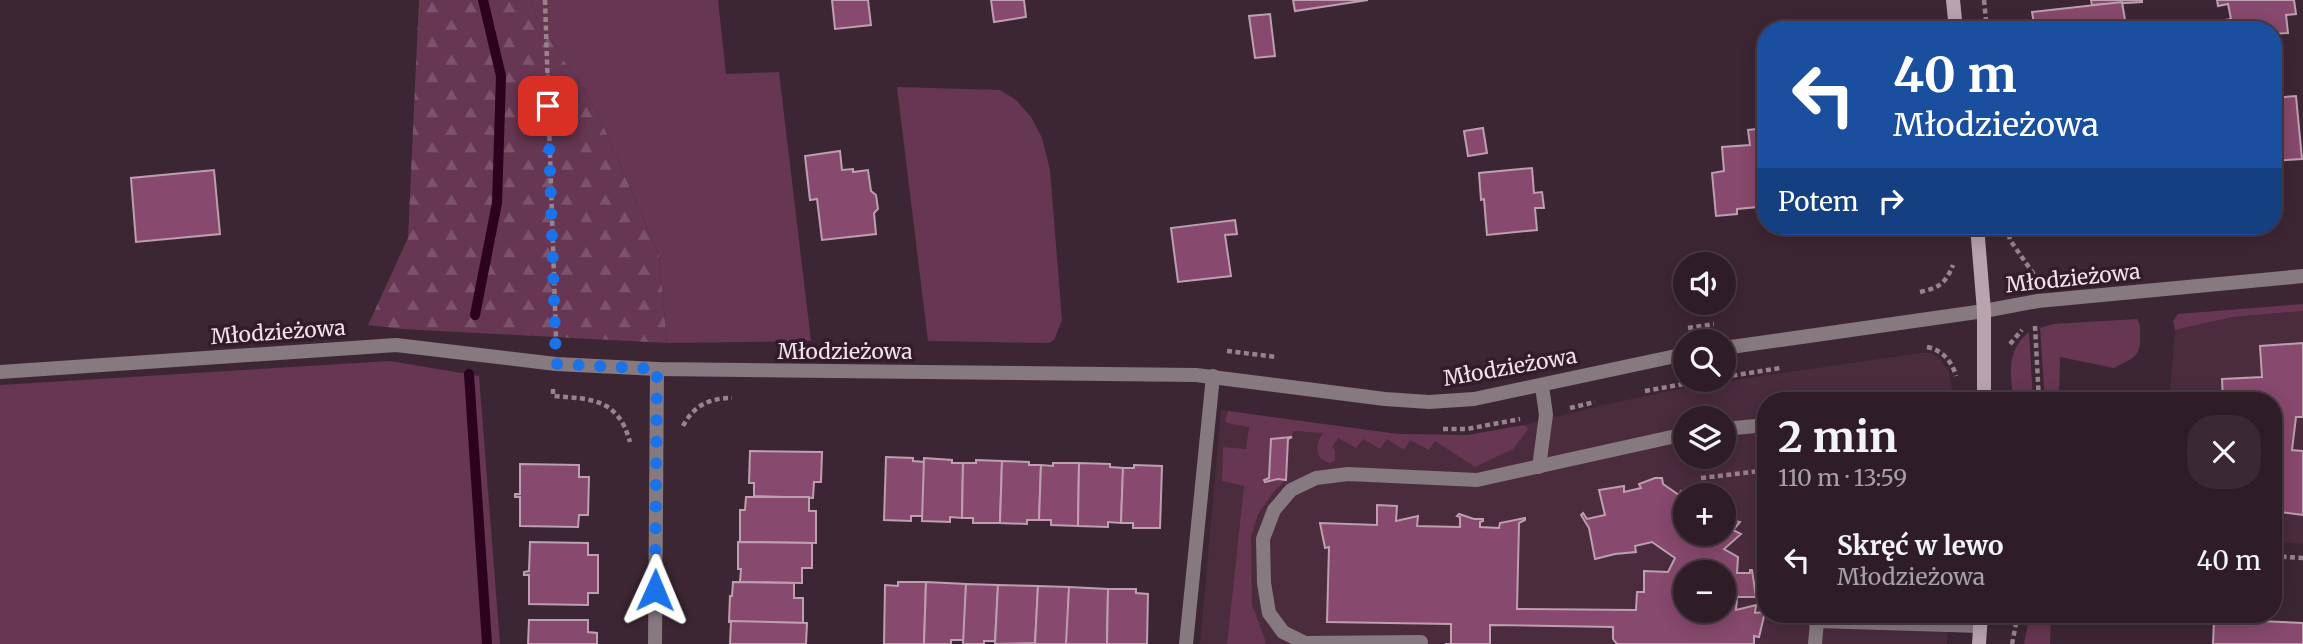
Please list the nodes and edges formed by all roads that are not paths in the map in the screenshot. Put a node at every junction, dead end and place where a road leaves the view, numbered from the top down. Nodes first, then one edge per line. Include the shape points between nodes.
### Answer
1 (1953, 0) edge
2 (1955, 21) edge
3 (1978, 235) edge
4 (2303, 276) edge
5 (1984, 311) junction
6 (1736, 346) edge
7 (1673, 357) edge
8 (657, 369) junction
9 (0, 372) edge
10 (1213, 376) junction
11 (1542, 386) junction
12 (1983, 392) edge
13 (1757, 426) edge
14 (1736, 428) edge
15 (1673, 437) edge
16 (1539, 467) junction
17 (1817, 623) edge
18 (1981, 623) edge
19 (1282, 638) edge
20 (1421, 642) dead end
21 (654, 644) edge
22 (1186, 644) edge
23 (1815, 644) edge
24 (1979, 644) edge

1 - 2 street
3 - 5 street
4 - 5 street, Młodzieżowa via 2038,301
5 - 6 street, Młodzieżowa
5 - 12 street
7 - 11 street, Młodzieżowa
8 - 9 street, Młodzieżowa via 556,364 396,345
8 - 10 street, Młodzieżowa
8 - 21 street
10 - 11 street, Młodzieżowa via 1429,402
10 - 22 street
11 - 16 street via 1546,415
13 - 14 street
15 - 16 street
16 - 19 street via 1477,480 1348,474 1316,478 1291,490 1274,510 1263,540 1269,613
17 - 23 street
18 - 24 street
19 - 20 street via 1305,643

